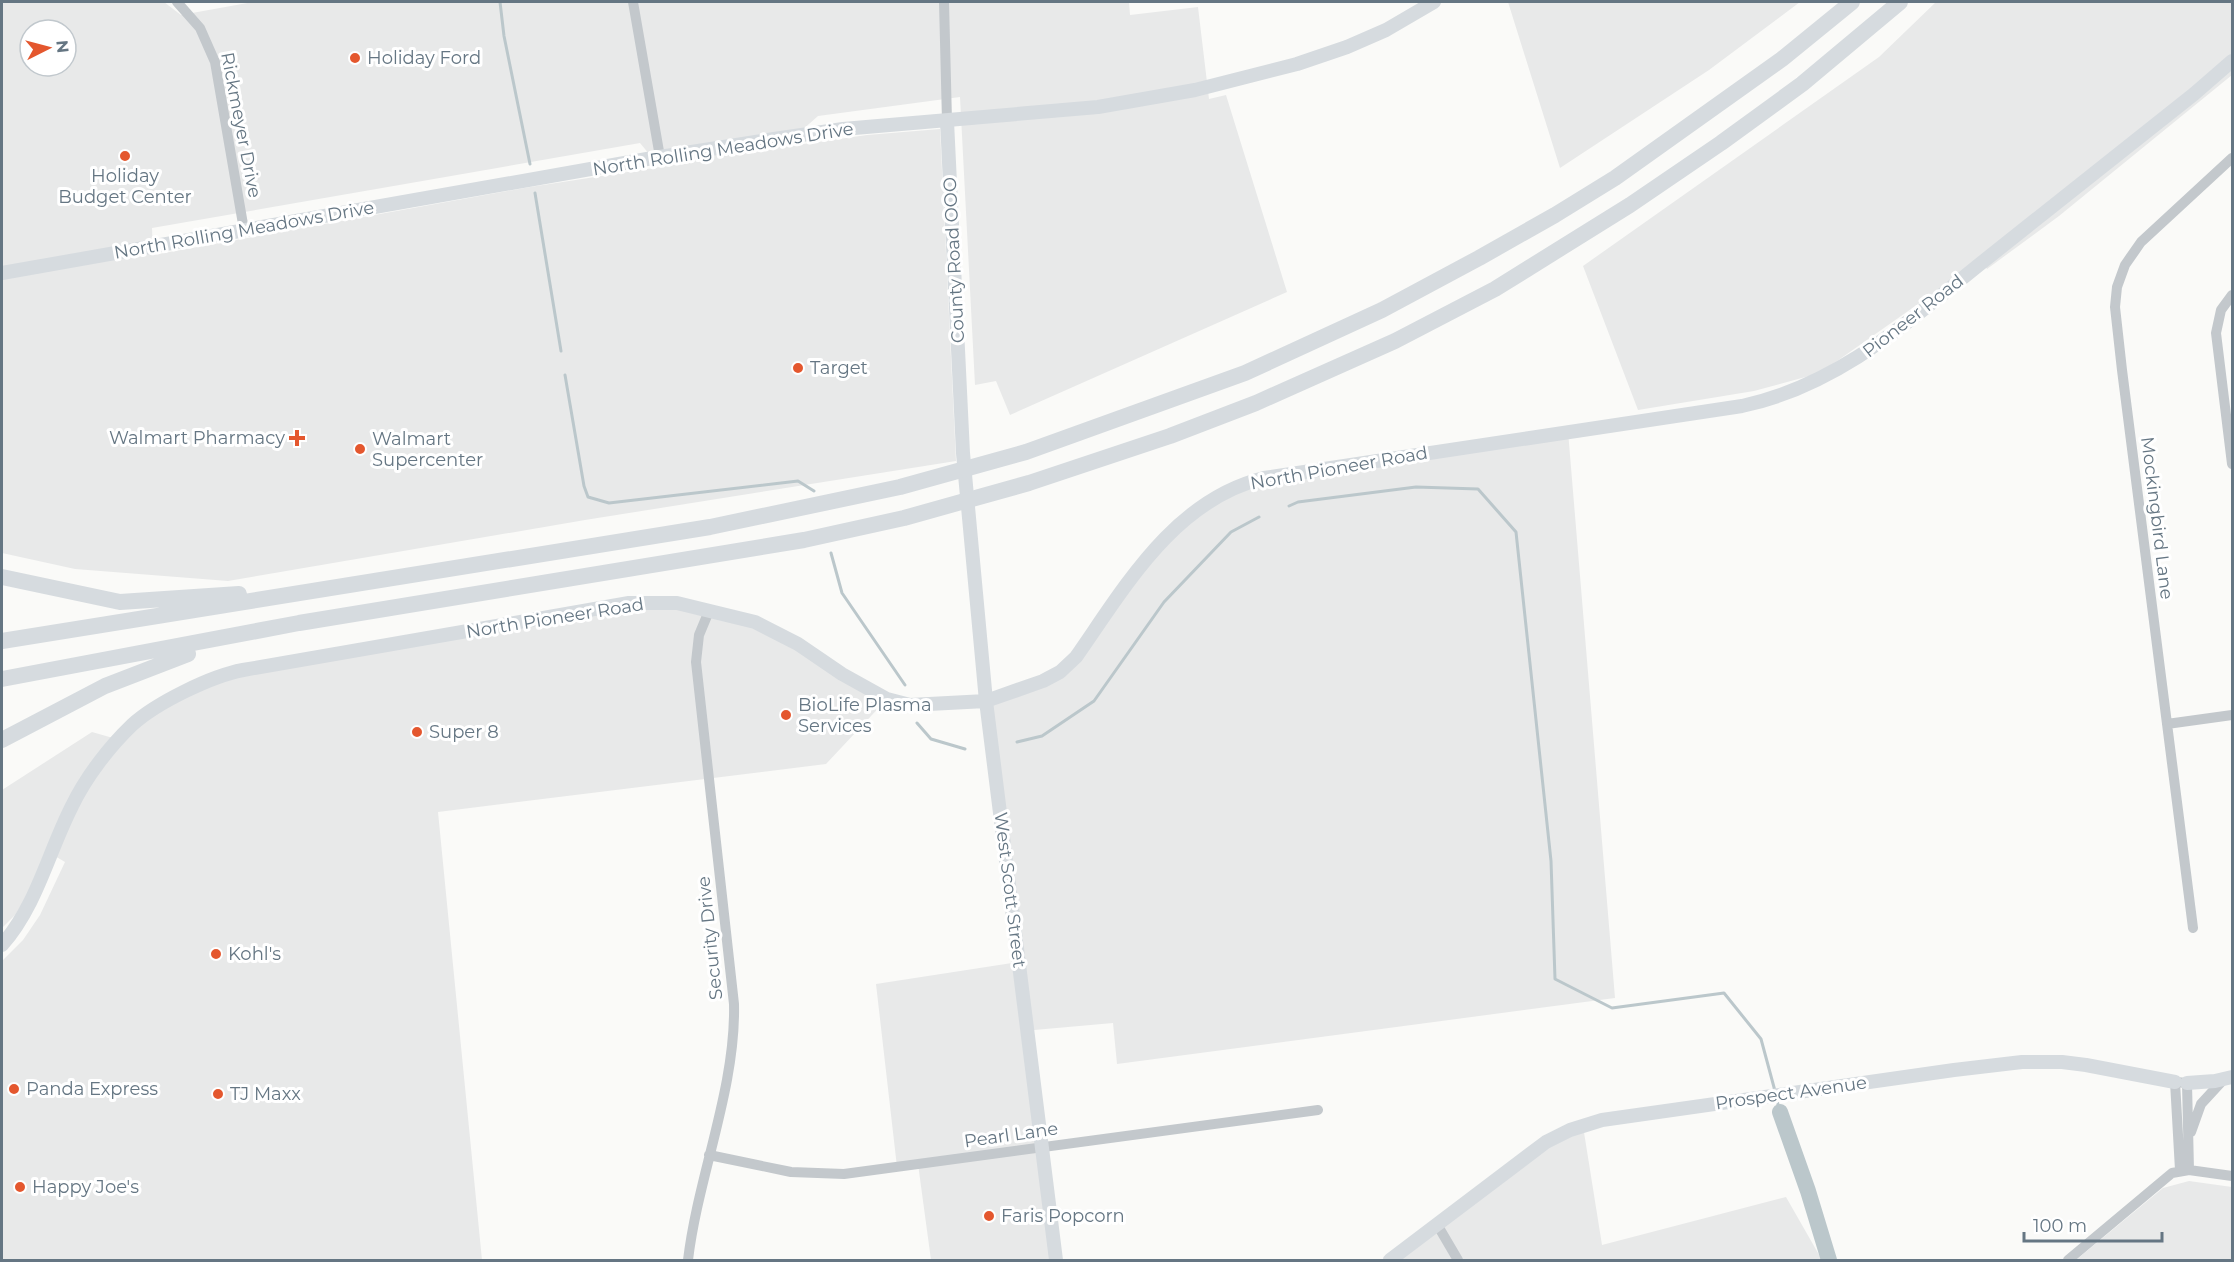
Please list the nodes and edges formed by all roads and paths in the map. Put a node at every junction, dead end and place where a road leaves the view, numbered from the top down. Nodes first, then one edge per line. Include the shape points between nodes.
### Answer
1 (177, 2) edge
2 (633, 2) edge
3 (944, 2) edge
4 (1434, 2) edge
5 (1852, 2) edge
6 (1900, 2) edge
7 (2232, 61) edge
8 (947, 121) junction
9 (660, 157) junction
10 (2232, 158) edge
11 (244, 230) junction
12 (2, 273) edge
13 (2232, 295) edge
14 (1531, 436) joint
15 (2232, 464) edge
16 (969, 518) joint
17 (2, 577) edge
18 (341, 587) junction
19 (709, 611) junction
20 (299, 623) junction
21 (2, 641) edge
22 (2, 679) edge
23 (986, 701) junction
24 (2232, 715) edge
25 (2167, 724) junction
26 (2, 740) edge
27 (2193, 928) dead end
28 (2, 945) edge
29 (2228, 1078) edge
30 (2181, 1083) junction
31 (1318, 1110) dead end
32 (1042, 1147) junction
33 (2188, 1153) junction
34 (709, 1155) junction
35 (2184, 1170) junction
36 (2232, 1176) edge
37 (1438, 1226) junction
38 (688, 1260) edge
39 (1056, 1260) edge
40 (1390, 1260) edge
41 (1458, 1260) edge
42 (2068, 1260) edge

1 - 11 street, Rickmeyer Drive via 200,28 213,56
2 - 9 street
3 - 8 street, County Road OOO
4 - 8 main road, North Rolling Meadows Drive via 1347,47 1195,90 1098,107
5 - 18 highway via 1782,59 1565,209 1382,310 1245,373 1026,452 900,487 710,527
6 - 20 highway via 1802,84 1630,205 1495,289 1256,403 1029,483 904,518 661,565
7 - 14 main road, Pioneer Road via 1911,318 1830,375 1786,394 1742,406
8 - 9 main road, North Rolling Meadows Drive via 843,129
8 - 16 main road, County Road OOO
9 - 11 main road, North Rolling Meadows Drive
10 - 25 street, Mockingbird Lane via 2138,245 2125,265 2115,295 2115,320
11 - 12 main road, North Rolling Meadows Drive
13 - 15 street via 2221,310 2216,333
14 - 23 main road, North Pioneer Road via 1264,478 1228,490 1198,508 1153,551 1076,657 1060,672
16 - 23 main road, West Scott Street
17 - 18 highway via 120,602
18 - 21 highway
19 - 23 main road, North Pioneer Road via 755,622 887,699 910,705
19 - 28 main road, North Pioneer Road via 677,603 629,603 243,670 196,687 142,717 99,764 73,804 32,899
19 - 34 street, Security Drive via 699,635 696,662 734,1017 730,1061
20 - 22 highway
20 - 26 highway via 176,657 105,686
23 - 32 main road, West Scott Street
24 - 25 street
25 - 27 street, Mockingbird Lane
29 - 30 main road, Prospect Avenue
29 - 33 street via 2198,1110
30 - 33 street
30 - 35 street
30 - 37 main road, Prospect Avenue via 2086,1065 2041,1061 1626,1115 1554,1137
31 - 32 street, Pearl Lane
32 - 34 street, Pearl Lane via 835,1174 782,1171
32 - 39 main road, West Scott Street
33 - 35 street
34 - 38 street, Security Drive
35 - 36 street
35 - 42 street via 2165,1177
37 - 40 main road, Prospect Avenue
37 - 41 street

